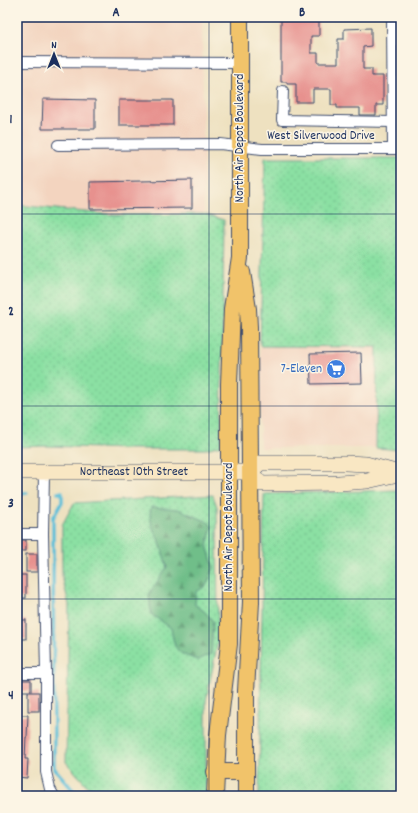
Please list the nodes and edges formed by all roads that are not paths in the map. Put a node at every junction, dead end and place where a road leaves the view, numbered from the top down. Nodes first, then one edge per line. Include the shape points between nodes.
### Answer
1 (240, 17) edge
2 (392, 17) edge
3 (17, 62) edge
4 (240, 63) junction
5 (283, 91) dead end
6 (393, 122) junction
7 (58, 145) dead end
8 (240, 147) junction
9 (397, 149) edge
10 (240, 258) junction
11 (17, 472) edge
12 (44, 472) junction
13 (228, 472) junction
14 (251, 472) junction
15 (400, 473) edge
16 (17, 534) edge
17 (43, 534) junction
18 (17, 673) edge
19 (46, 674) junction
20 (215, 772) junction
21 (246, 772) junction
22 (54, 796) edge
23 (215, 796) edge
24 (246, 796) edge

1 - 4 main road, North Air Depot Boulevard
2 - 6 street
3 - 4 street
4 - 8 main road, North Air Depot Boulevard
5 - 6 street via 282,120
6 - 9 street
7 - 8 street, West Silverwood Drive via 220,144
8 - 9 street, West Silverwood Drive
8 - 10 main road, North Air Depot Boulevard
10 - 13 main road, North Air Depot Boulevard via 231,323
10 - 14 main road, North Air Depot Boulevard via 249,326
11 - 12 main road, Northeast 10th Street
12 - 13 main road, Northeast 10th Street
12 - 17 street
13 - 14 main road, Northeast 10th Street
13 - 20 main road, North Air Depot Boulevard via 229,644
14 - 15 main road, Northeast 10th Street via 260,463 346,463 366,464
14 - 15 main road, Northeast 10th Street via 260,484 366,481
14 - 21 main road, North Air Depot Boulevard via 251,602 246,691
16 - 17 street
17 - 19 street
18 - 19 street
19 - 22 street via 46,772
20 - 21 main road
20 - 23 main road, North Air Depot Boulevard
21 - 24 main road, North Air Depot Boulevard

